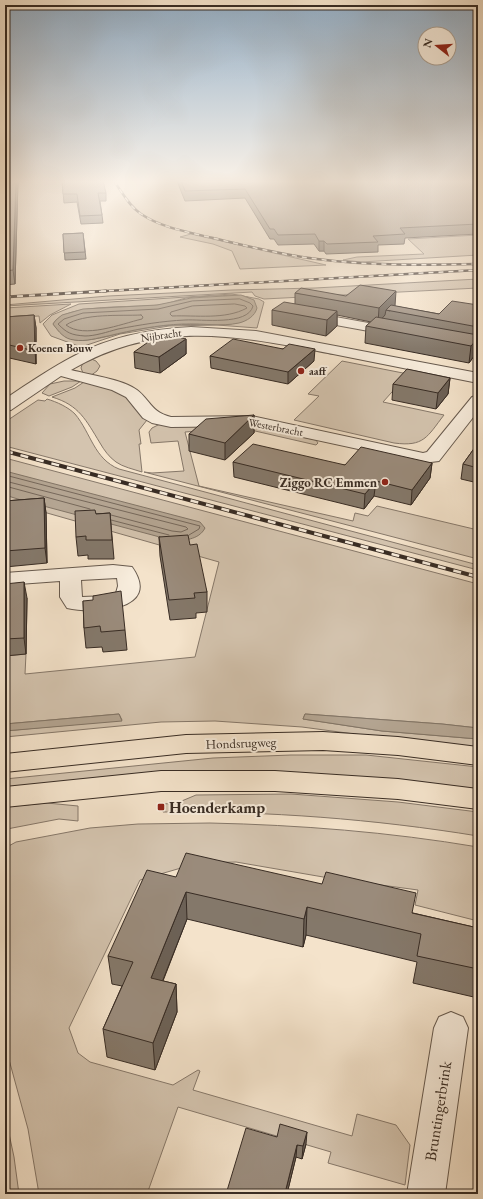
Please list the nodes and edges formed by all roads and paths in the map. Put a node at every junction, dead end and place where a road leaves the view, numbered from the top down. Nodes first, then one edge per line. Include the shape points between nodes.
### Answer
1 (292, 313) edge
2 (352, 333) junction
3 (407, 334) edge
4 (334, 350) junction
5 (58, 371) junction
6 (478, 378) edge
7 (10, 386) dead end
8 (28, 391) junction
9 (478, 400) edge
10 (5, 406) edge
11 (70, 574) dead end
12 (5, 580) edge
13 (478, 756) edge
14 (5, 763) edge
15 (5, 797) edge
16 (478, 799) edge
17 (451, 1028) dead end
18 (426, 1194) edge

1 - 2 street
2 - 3 street
2 - 4 street
4 - 5 street, Nijbracht via 249,334 177,331 120,342 85,356
4 - 6 street, Nijbracht
5 - 8 street, Nijbracht
5 - 9 street, Westerbracht via 132,394 149,414 158,419 171,422 252,420 423,458 437,454
7 - 8 street
8 - 10 street, Nijbracht
11 - 12 street
13 - 14 main road, Hondsrugweg via 323,740 186,744
15 - 16 main road via 161,781 275,781 398,789
17 - 18 street, Bruntingerbrink

